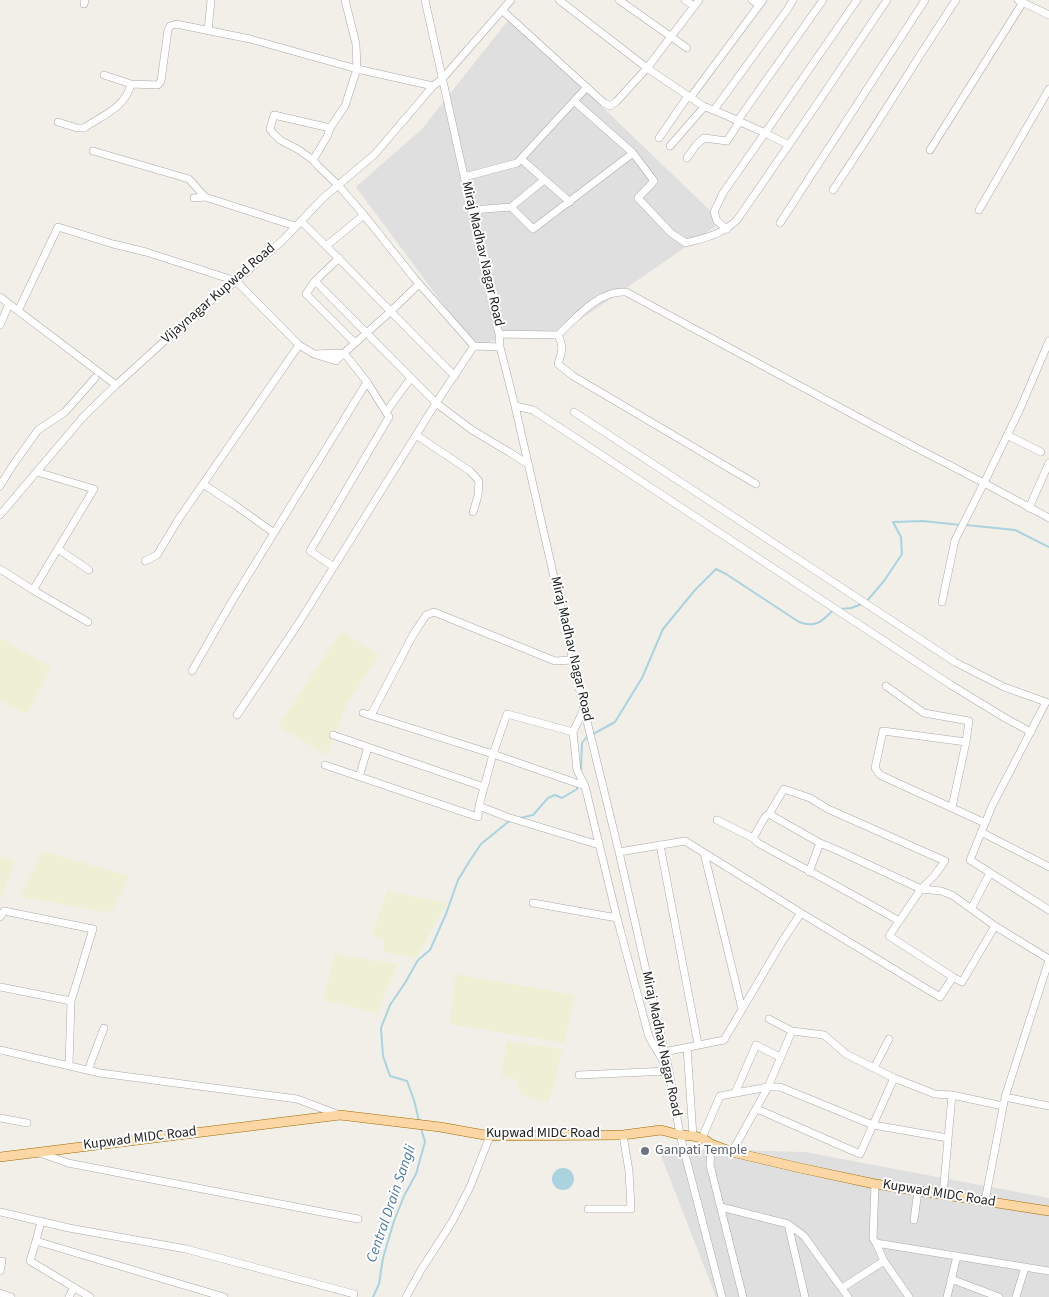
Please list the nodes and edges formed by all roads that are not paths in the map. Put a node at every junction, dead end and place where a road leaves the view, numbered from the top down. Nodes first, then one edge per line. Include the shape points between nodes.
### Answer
1 (211, 0) edge
2 (345, 0) edge
3 (425, 0) edge
4 (511, 0) edge
5 (560, 0) edge
6 (619, 0) edge
7 (685, 0) edge
8 (752, 0) edge
9 (793, 0) edge
10 (823, 0) edge
11 (857, 0) edge
12 (887, 0) edge
13 (925, 0) edge
14 (956, 0) edge
15 (1020, 1) edge
16 (761, 2) edge
17 (697, 3) edge
18 (503, 11) junction
19 (1049, 15) edge
20 (208, 31) junction
21 (671, 36) junction
22 (687, 48) dead end
23 (647, 68) junction
24 (357, 69) junction
25 (104, 75) dead end
26 (442, 79) junction
27 (131, 84) junction
28 (433, 86) junction
29 (587, 87) junction
30 (1049, 89) edge
31 (689, 97) junction
32 (574, 101) junction
33 (704, 107) junction
34 (714, 110) junction
35 (739, 121) junction
36 (58, 122) dead end
37 (330, 128) junction
38 (765, 133) junction
39 (659, 138) dead end
40 (789, 145) junction
41 (670, 146) dead end
42 (930, 150) dead end
43 (93, 151) dead end
44 (633, 154) junction
45 (687, 158) dead end
46 (521, 159) junction
47 (313, 160) junction
48 (464, 177) junction
49 (544, 180) junction
50 (338, 185) junction
51 (833, 190) dead end
52 (205, 197) junction
53 (194, 198) dead end
54 (570, 202) junction
55 (511, 207) junction
56 (472, 210) junction
57 (979, 210) dead end
58 (364, 215) junction
59 (780, 223) dead end
60 (298, 224) junction
61 (727, 229) junction
62 (326, 246) junction
63 (339, 258) junction
64 (236, 281) junction
65 (316, 281) junction
66 (419, 284) junction
67 (0, 297) edge
68 (9, 304) junction
69 (18, 311) junction
70 (390, 312) junction
71 (0, 324) edge
72 (366, 334) junction
73 (499, 334) junction
74 (558, 335) junction
75 (1049, 341) edge
76 (354, 344) junction
77 (299, 345) junction
78 (474, 346) junction
79 (500, 347) junction
80 (344, 353) junction
81 (455, 376) junction
82 (94, 378) dead end
83 (411, 378) junction
84 (367, 382) junction
85 (116, 385) junction
86 (436, 403) junction
87 (515, 406) junction
88 (386, 412) junction
89 (574, 412) dead end
90 (416, 435) junction
91 (1007, 435) junction
92 (1041, 452) dead end
93 (1049, 463) edge
94 (529, 465) junction
95 (37, 472) junction
96 (984, 482) junction
97 (203, 484) junction
98 (756, 484) dead end
99 (0, 486) edge
100 (1029, 508) junction
101 (473, 512) dead end
102 (0, 515) edge
103 (1049, 518) edge
104 (274, 534) junction
105 (58, 549) junction
106 (145, 561) dead end
107 (334, 567) junction
108 (0, 569) edge
109 (89, 570) dead end
110 (32, 590) junction
111 (942, 602) dead end
112 (88, 622) dead end
113 (573, 660) junction
114 (192, 671) dead end
115 (886, 686) dead end
116 (1047, 702) edge
117 (584, 709) junction
118 (237, 715) dead end
119 (573, 732) junction
120 (1031, 732) junction
121 (332, 735) dead end
122 (966, 742) junction
123 (368, 747) junction
124 (494, 754) junction
125 (325, 766) dead end
126 (359, 777) junction
127 (585, 786) junction
128 (484, 787) junction
129 (479, 806) junction
130 (952, 807) junction
131 (769, 814) junction
132 (717, 820) dead end
133 (985, 823) junction
134 (982, 832) junction
135 (752, 838) junction
136 (820, 844) junction
137 (599, 845) junction
138 (660, 845) junction
139 (619, 852) junction
140 (704, 853) junction
141 (1049, 867) edge
142 (809, 872) junction
143 (990, 873) junction
144 (921, 889) junction
145 (533, 903) dead end
146 (971, 909) junction
147 (1049, 910) edge
148 (801, 913) junction
149 (0, 917) edge
150 (617, 918) junction
151 (900, 921) junction
152 (995, 926) junction
153 (1049, 959) edge
154 (953, 978) junction
155 (0, 987) edge
156 (72, 1001) junction
157 (742, 1009) junction
158 (769, 1019) dead end
159 (104, 1028) dead end
160 (792, 1031) junction
161 (889, 1039) dead end
162 (698, 1044) junction
163 (687, 1047) junction
164 (0, 1050) edge
165 (664, 1052) junction
166 (780, 1057) junction
167 (69, 1066) junction
168 (874, 1068) junction
169 (89, 1070) junction
170 (669, 1071) junction
171 (579, 1075) dead end
172 (894, 1078) junction
173 (768, 1087) junction
174 (735, 1093) junction
175 (952, 1095) junction
176 (1005, 1097) junction
177 (1003, 1106) junction
178 (1049, 1106) edge
179 (757, 1109) junction
180 (340, 1115) junction
181 (0, 1118) edge
182 (27, 1123) dead end
183 (873, 1125) junction
184 (623, 1135) junction
185 (680, 1135) junction
186 (490, 1136) junction
187 (698, 1137) junction
188 (948, 1138) junction
189 (711, 1144) junction
190 (38, 1152) junction
191 (732, 1152) junction
192 (0, 1157) edge
193 (875, 1184) junction
194 (918, 1191) junction
195 (943, 1194) junction
196 (985, 1201) junction
197 (721, 1207) junction
198 (588, 1210) dead end
199 (1049, 1211) edge
200 (0, 1212) edge
201 (358, 1219) dead end
202 (914, 1220) dead end
203 (41, 1221) junction
204 (788, 1224) junction
205 (36, 1241) junction
206 (876, 1243) junction
207 (957, 1256) junction
208 (2, 1261) dead end
209 (884, 1262) junction
210 (1026, 1267) junction
211 (0, 1271) edge
212 (1049, 1271) edge
213 (952, 1279) junction
214 (74, 1288) junction
215 (842, 1288) junction
216 (0, 1293) edge
217 (354, 1294) dead end
218 (11, 1297) edge
219 (69, 1297) edge
220 (90, 1297) edge
221 (224, 1297) edge
222 (406, 1297) edge
223 (722, 1297) edge
224 (743, 1297) edge
225 (805, 1297) edge
226 (848, 1297) edge
227 (909, 1297) edge
228 (947, 1297) edge
229 (999, 1297) edge
230 (1016, 1297) edge

1 - 20 street
2 - 24 street via 356,44
3 - 26 street, Miraj Madhav Nagar Road
4 - 18 street, Vijaynagar Kupwad Road
5 - 23 street
6 - 21 street
7 - 17 street
8 - 16 street
9 - 34 street
10 - 35 street
11 - 38 street
12 - 40 street
13 - 59 street
14 - 51 street
15 - 19 street
15 - 42 street
16 - 31 street
17 - 21 street
18 - 26 street, Vijaynagar Kupwad Road
18 - 29 street
20 - 24 street via 250,39
20 - 27 street via 176,24 170,26 161,82 158,85
21 - 22 street
21 - 23 street
23 - 29 street via 610,106
23 - 31 street
24 - 28 street
24 - 37 street via 345,106
25 - 27 street
26 - 28 street, Vijaynagar Kupwad Road
26 - 48 street, Miraj Madhav Nagar Road
27 - 36 street via 121,104 84,128
28 - 50 street, Vijaynagar Kupwad Road via 375,154
29 - 32 street
30 - 57 street
31 - 33 street
31 - 39 street
32 - 44 street
32 - 46 street
33 - 34 street
33 - 41 street
34 - 35 street
35 - 38 street
35 - 45 street via 727,141 704,138
37 - 47 street
37 - 47 street via 274,115 270,129 273,134
38 - 40 street
38 - 61 street via 723,193 714,212
40 - 61 street via 737,220
43 - 52 street via 189,179
44 - 54 street
44 - 61 street via 654,181 638,198 671,233 686,243
46 - 48 street via 517,163
46 - 49 street
47 - 50 street
48 - 56 street, Miraj Madhav Nagar Road
49 - 54 street
49 - 55 street
50 - 58 street
50 - 60 street, Vijaynagar Kupwad Road
52 - 53 street
52 - 60 street
54 - 55 street via 533,229
55 - 56 street
56 - 73 street, Miraj Madhav Nagar Road
58 - 62 street
58 - 66 street
60 - 62 street
60 - 64 street, Vijaynagar Kupwad Road
62 - 63 street
63 - 65 street
63 - 70 street
64 - 69 street via 58,227
64 - 77 street
64 - 85 street, Vijaynagar Kupwad Road
65 - 72 street
65 - 76 street via 306,294
66 - 70 street
66 - 78 street
67 - 68 street
68 - 69 street
68 - 71 street
69 - 85 street
70 - 72 street
70 - 81 street
72 - 76 street
72 - 83 street
73 - 74 street
73 - 79 street, Miraj Madhav Nagar Road
74 - 96 street via 588,305 609,294 626,292
74 - 98 street via 562,342 558,364
75 - 91 street
76 - 80 street
77 - 80 street via 336,361
77 - 97 street
78 - 79 street
78 - 81 street
79 - 87 street, Miraj Madhav Nagar Road
80 - 84 street
81 - 86 street
82 - 99 street via 65,412 38,430
83 - 86 street
83 - 88 street
84 - 88 street
84 - 104 street
85 - 95 street, Vijaynagar Kupwad Road via 84,416
86 - 90 street
86 - 94 street
87 - 94 street, Miraj Madhav Nagar Road
87 - 120 street via 533,410 951,685
88 - 107 street via 389,416 310,551
89 - 116 street via 955,662 1004,687
90 - 101 street via 470,471 479,481
90 - 107 street
91 - 92 street
91 - 96 street
93 - 100 street
94 - 113 street, Miraj Madhav Nagar Road
95 - 102 street, Vijaynagar Kupwad Road
95 - 105 street via 94,489
96 - 100 street
96 - 111 street via 955,540
97 - 104 street
97 - 106 street via 158,555
100 - 103 street
104 - 114 street
105 - 109 street
105 - 110 street
107 - 118 street
108 - 110 street
110 - 112 street
113 - 117 street, Miraj Madhav Nagar Road
113 - 124 street via 555,661 434,612 426,615 367,714
115 - 122 street via 924,713 969,721
116 - 120 street
117 - 119 street
117 - 139 street, Miraj Madhav Nagar Road
119 - 124 street via 507,714
119 - 127 street via 577,770
120 - 133 street
121 - 123 street
122 - 130 street
122 - 130 street via 883,731 875,768 880,775
123 - 126 street
123 - 128 street
124 - 127 street
124 - 128 street
125 - 126 street
126 - 129 street via 478,818
127 - 137 street
128 - 129 street
129 - 137 street
130 - 133 street
131 - 135 street
131 - 136 street
131 - 144 street via 784,789 945,861
132 - 135 street
133 - 134 street
134 - 141 street
134 - 143 street via 970,860
135 - 142 street
136 - 142 street
136 - 144 street
137 - 150 street
138 - 139 street
138 - 140 street via 685,841
138 - 162 street
139 - 165 street, Miraj Madhav Nagar Road
140 - 148 street
140 - 157 street
142 - 151 street
143 - 146 street
143 - 147 street
144 - 146 street via 952,895
144 - 151 street
145 - 150 street
146 - 152 street
148 - 154 street via 940,997
148 - 157 street
149 - 156 street via 4,911 93,928
150 - 170 street via 649,1037
151 - 154 street via 889,936
152 - 153 street
152 - 154 street via 962,982
153 - 176 street
155 - 156 street
156 - 167 street
157 - 162 street via 724,1040
158 - 160 street
159 - 169 street
160 - 166 street
160 - 168 street via 824,1034 846,1054
161 - 168 street
162 - 163 street
163 - 165 street
163 - 187 street
164 - 167 street
165 - 170 street, Miraj Madhav Nagar Road
166 - 173 street
166 - 174 street via 756,1045
167 - 169 street
168 - 172 street
169 - 180 street via 297,1099
170 - 171 street
170 - 185 street, Miraj Madhav Nagar Road
172 - 175 street via 935,1094
172 - 183 street
173 - 174 street
173 - 179 street
173 - 183 street via 780,1087
174 - 187 street via 720,1096
175 - 177 street
175 - 188 street
176 - 177 street
176 - 178 street
177 - 196 street
179 - 183 street via 860,1154
179 - 191 street
180 - 186 main road, Kupwad MIDC Road
180 - 190 main road, Kupwad MIDC Road
181 - 182 street
183 - 188 street
184 - 185 main road, Kupwad MIDC Road via 661,1130
184 - 186 main road, Kupwad MIDC Road
184 - 198 street via 631,1209
185 - 187 main road, Kupwad MIDC Road
185 - 223 street, Miraj Madhav Nagar Road
186 - 222 street via 452,1222
187 - 189 main road, Kupwad MIDC Road
188 - 195 street
189 - 191 main road, Kupwad MIDC Road
189 - 197 street via 710,1165
190 - 192 main road, Kupwad MIDC Road
190 - 201 street via 68,1163
191 - 193 main road, Kupwad MIDC Road
193 - 194 main road, Kupwad MIDC Road
193 - 206 street via 873,1239
194 - 195 main road, Kupwad MIDC Road
194 - 202 street
195 - 196 main road, Kupwad MIDC Road
196 - 199 main road, Kupwad MIDC Road
197 - 204 street
197 - 224 street
200 - 203 street
203 - 205 street
203 - 217 street via 186,1249
204 - 215 street via 804,1236
204 - 225 street
205 - 214 street via 30,1261
205 - 221 street
206 - 207 street
206 - 209 street
207 - 210 street
207 - 213 street
208 - 211 street
209 - 215 street
209 - 227 street
210 - 212 street
210 - 230 street
213 - 228 street
213 - 229 street
214 - 219 street
214 - 220 street
215 - 226 street
216 - 218 street

